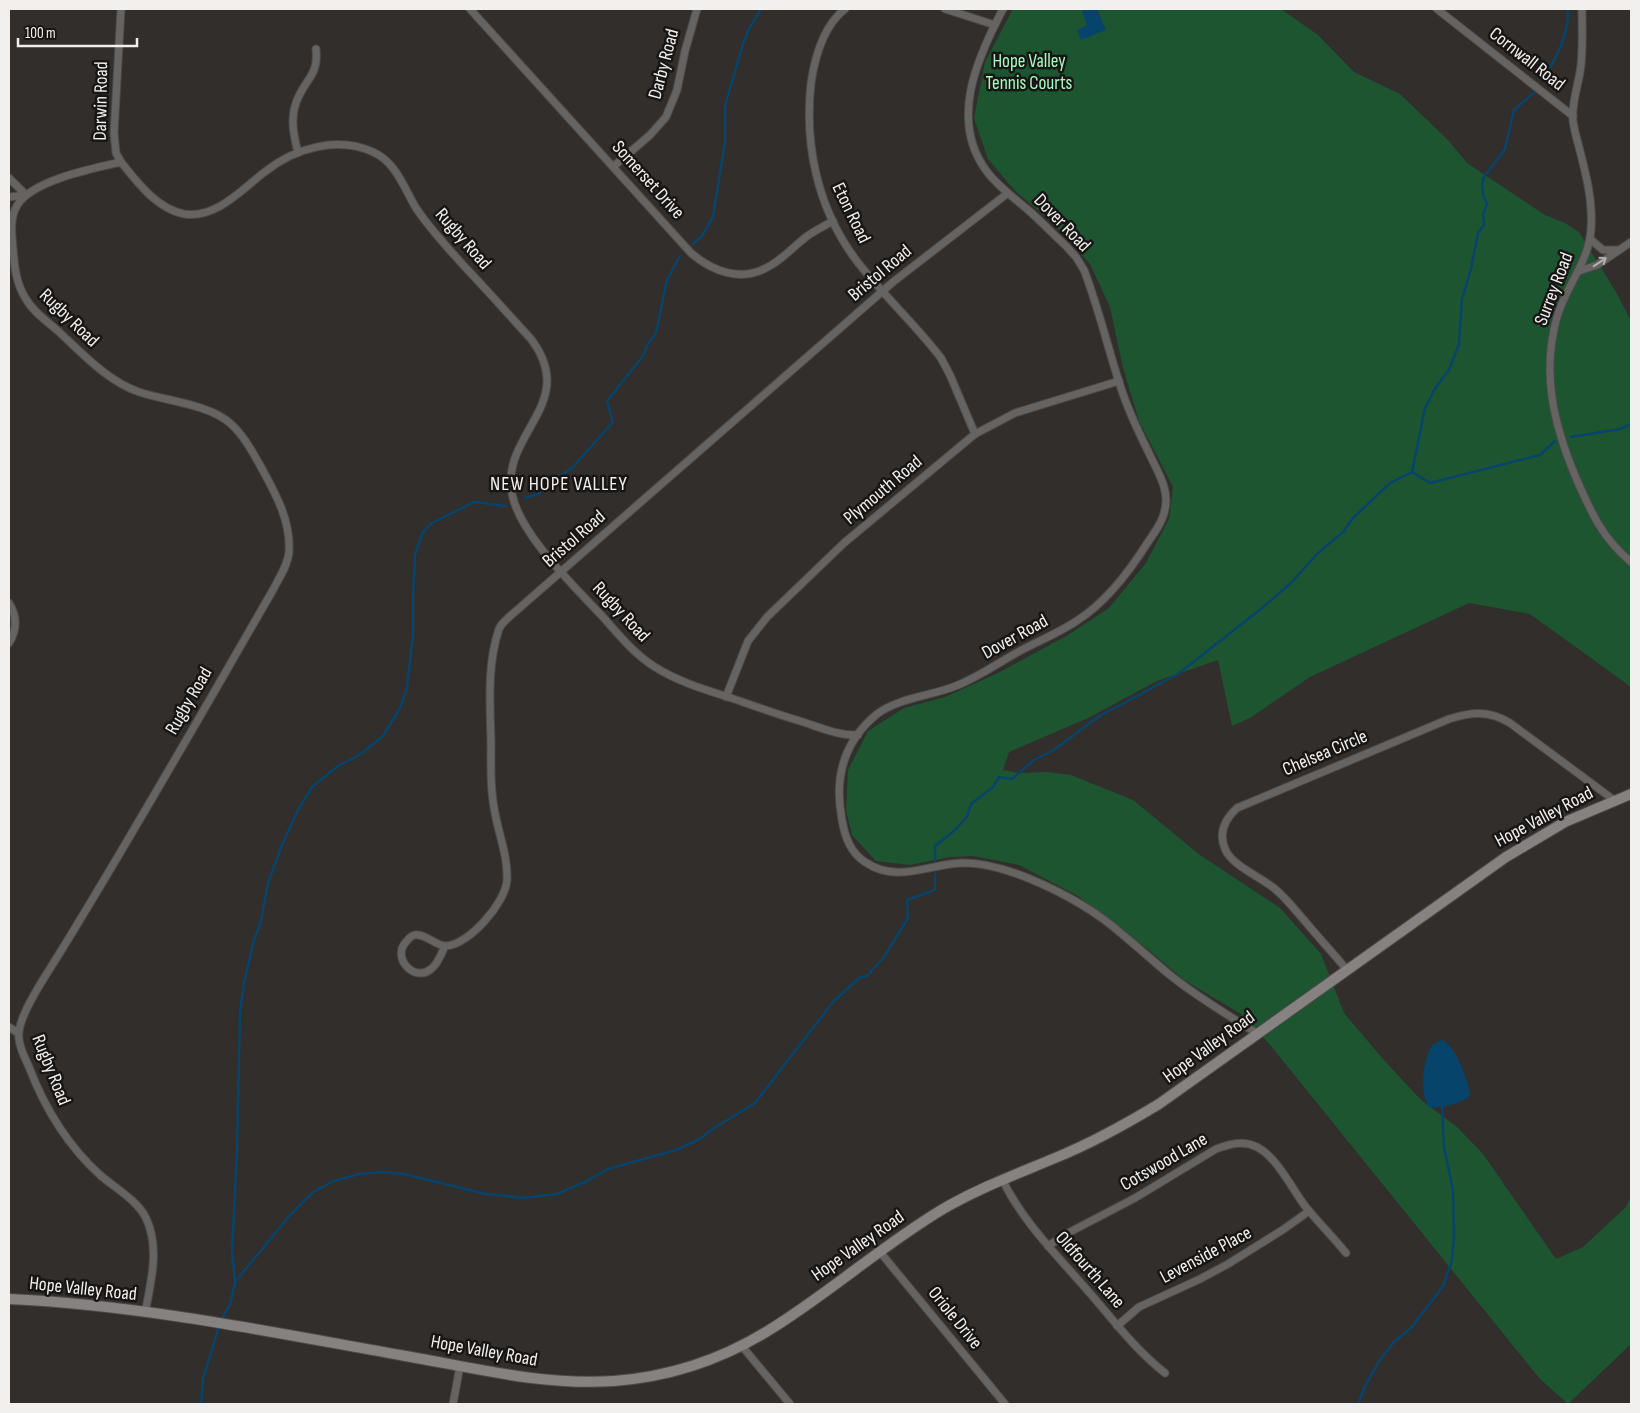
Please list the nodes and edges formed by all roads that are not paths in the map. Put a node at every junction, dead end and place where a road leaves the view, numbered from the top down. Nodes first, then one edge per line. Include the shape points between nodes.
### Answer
1 (120, 9) edge
2 (470, 9) edge
3 (696, 9) edge
4 (845, 9) edge
5 (945, 9) edge
6 (1003, 9) edge
7 (1437, 9) edge
8 (1582, 9) edge
9 (995, 25) junction
10 (316, 49) dead end
11 (1573, 116) junction
12 (298, 153) junction
13 (121, 162) junction
14 (614, 166) junction
15 (9, 178) edge
16 (1008, 193) junction
17 (26, 195) junction
18 (9, 197) edge
19 (833, 221) junction
20 (1590, 239) junction
21 (1631, 242) edge
22 (1618, 250) junction
23 (1579, 271) junction
24 (883, 290) junction
25 (1119, 381) junction
26 (974, 434) junction
27 (1631, 562) edge
28 (561, 571) junction
29 (9, 603) edge
30 (9, 644) edge
31 (726, 697) junction
32 (858, 735) junction
33 (1631, 794) edge
34 (1614, 800) junction
35 (444, 946) junction
36 (1347, 970) junction
37 (9, 1027) edge
38 (18, 1033) junction
39 (1258, 1034) junction
40 (1002, 1179) junction
41 (1309, 1211) junction
42 (1048, 1246) junction
43 (880, 1252) junction
44 (1346, 1253) dead end
45 (9, 1299) edge
46 (145, 1313) junction
47 (1117, 1326) junction
48 (741, 1346) junction
49 (460, 1366) junction
50 (1165, 1373) dead end
51 (453, 1404) edge
52 (790, 1404) edge
53 (1005, 1404) edge

1 - 13 street, Darwin Road via 114,133 116,153
2 - 14 street, Somerset Drive
3 - 14 street, Darby Road via 677,90 666,117
4 - 19 street, Eton Road via 828,27 820,47 812,74 809,112 814,169
5 - 9 street
6 - 9 street, Dover Road
7 - 11 street, Cornwall Road
8 - 11 street, Surrey Road via 1581,65
9 - 16 street, Dover Road via 976,69 968,129 983,166
10 - 12 street via 315,71 298,97 292,120
11 - 20 street, Surrey Road via 1592,208
12 - 13 street, Rugby Road via 268,169 216,209 192,214 178,212 154,199
12 - 28 street, Rugby Road via 310,148 346,144 382,156 394,169 432,231 540,351 548,376 546,394 511,473 512,494 520,515 538,544
13 - 17 street via 77,172
14 - 19 street, Somerset Drive via 691,253 711,268 726,273 752,274 766,268
15 - 17 street
16 - 24 street, Bristol Road
16 - 25 street, Dover Road via 1076,257 1088,281
17 - 18 street
17 - 38 street, Rugby Road via 18,203 11,229 16,271 26,300 73,346 119,382 139,392 214,413 229,422 250,447 282,506 289,552 273,590 34,995
19 - 24 street, Eton Road via 856,259
20 - 22 street via 1602,250
20 - 23 street, Surrey Road
21 - 22 street
23 -> 22 street via 1596,265
23 - 27 street, Surrey Road via 1554,328 1550,356 1553,407 1589,509 1603,533
24 - 26 street, Eton Road via 941,358
24 - 28 street, Bristol Road
25 - 26 street, Plymouth Road via 1014,412
25 - 32 street, Dover Road via 1160,475 1167,504 1136,562 1079,620 975,677 889,707
26 - 31 street, Plymouth Road via 844,544 767,617 748,641
28 - 31 street, Rugby Road via 644,660 692,685
28 - 35 street, Bristol Road via 500,626 490,679 492,792 507,881 501,899 488,919 467,936
29 - 30 street via 15,618
31 - 32 street, Rugby Road via 847,736
32 - 39 street, Dover Road via 842,767 838,792 847,841 866,863 885,870 915,872 972,863 1030,878 1089,909 1185,986
33 - 34 main road, Hope Valley Road
34 - 36 main road, Hope Valley Road via 1566,822 1514,852
34 - 36 street, Chelsea Circle via 1510,723 1494,714 1476,712 1449,719 1237,808 1224,824 1226,852 1285,898
35 - 35 street via 418,935 410,937 403,944 402,961 415,973 424,973 436,964
36 - 39 main road, Hope Valley Road
37 - 38 street
38 - 46 street, Rugby Road via 35,1084 52,1117 77,1151 134,1202 146,1218 154,1250
39 - 40 main road, Hope Valley Road via 1131,1121 1082,1146
40 - 42 street, Oldfourth Lane via 1010,1196
40 - 43 main road, Hope Valley Road via 944,1209
41 - 42 street, Cotswood Lane via 1268,1155 1257,1147 1230,1144
41 - 44 street, Cotswood Lane
41 - 47 street, Levenside Place via 1200,1280 1139,1308
42 - 47 street, Oldfourth Lane
43 - 48 main road, Hope Valley Road via 773,1328
43 - 53 street, Oriole Drive
45 - 46 main road, Hope Valley Road
46 - 49 main road, Hope Valley Road via 229,1324
47 - 50 street, Oldfourth Lane
48 - 49 main road, Hope Valley Road via 688,1367 617,1381 535,1379
48 - 52 street
49 - 51 street

